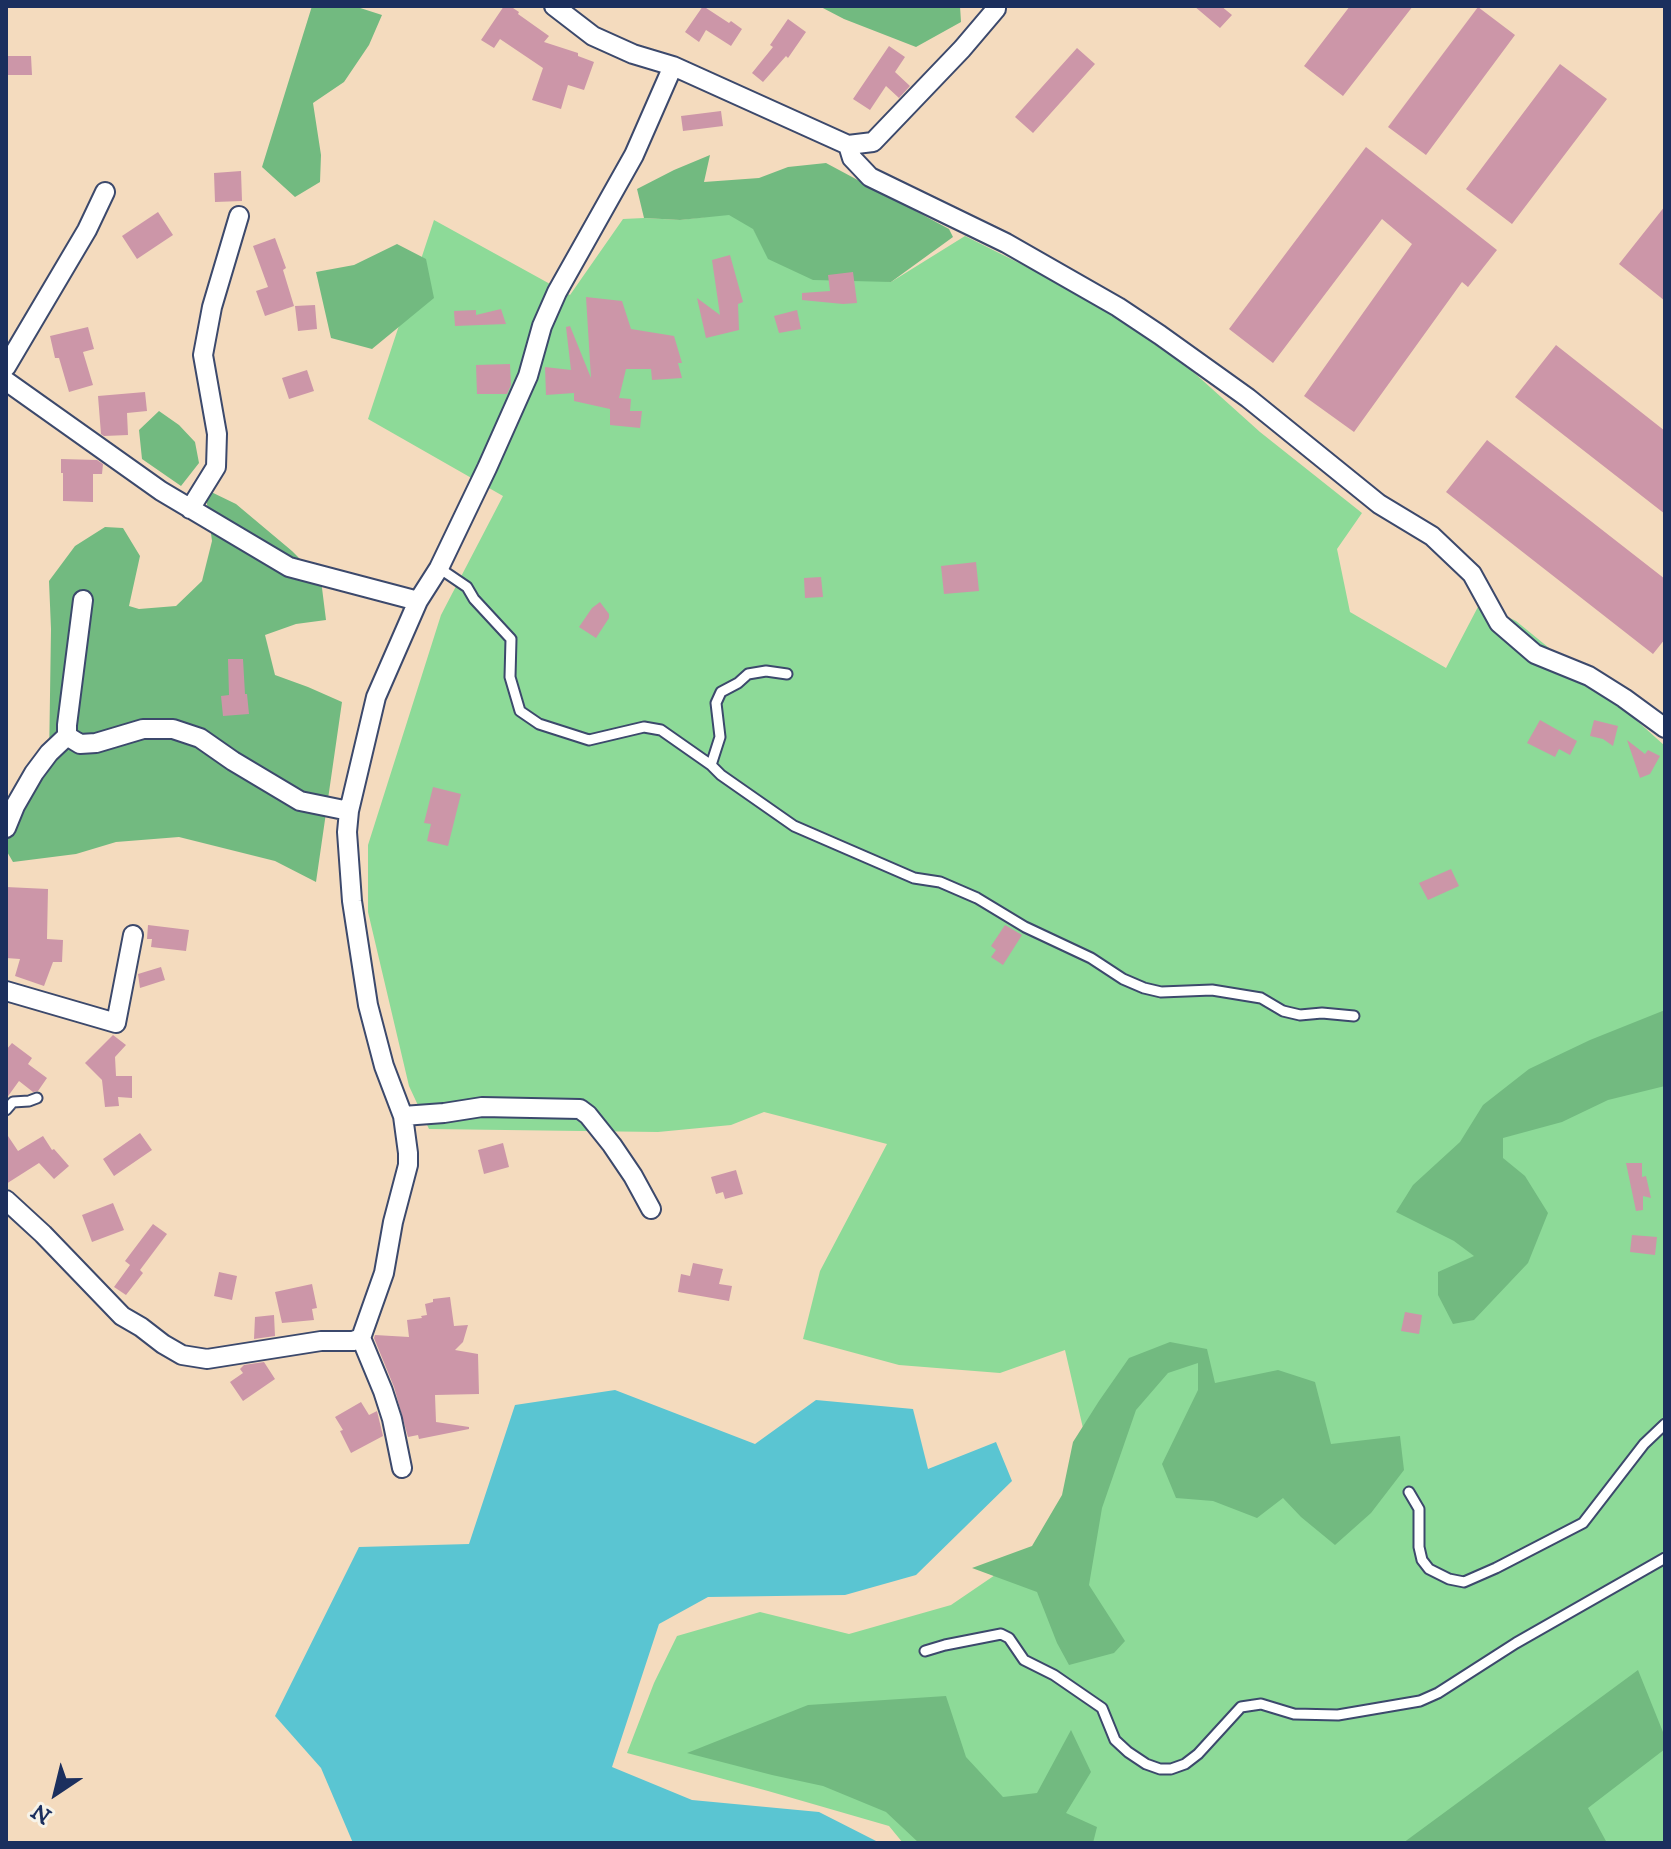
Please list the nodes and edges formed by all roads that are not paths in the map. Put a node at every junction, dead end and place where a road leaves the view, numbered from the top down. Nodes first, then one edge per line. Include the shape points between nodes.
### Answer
1 (996, 6) edge
2 (558, 7) edge
3 (673, 66) junction
4 (848, 145) junction
5 (105, 192) dead end
6 (239, 216) dead end
7 (6, 367) edge
8 (6, 381) edge
9 (190, 509) junction
10 (439, 568) junction
11 (83, 600) dead end
12 (418, 601) junction
13 (787, 674) dead end
14 (1665, 728) edge
15 (67, 736) junction
16 (711, 765) junction
17 (349, 811) junction
18 (6, 828) edge
19 (133, 935) dead end
20 (6, 991) edge
21 (1354, 1016) dead end
22 (37, 1098) dead end
23 (6, 1110) edge
24 (403, 1116) junction
25 (6, 1200) edge
26 (651, 1209) dead end
27 (361, 1338) junction
28 (1665, 1426) edge
29 (402, 1468) dead end
30 (1409, 1492) dead end
31 (1665, 1558) edge
32 (925, 1651) dead end

1 - 4 street via 873,142
2 - 3 street via 593,36
3 - 4 street
3 - 10 street via 634,155 557,292 528,376
4 - 14 street via 852,158 870,177 1006,243 1160,335 1379,504 1432,536 1472,574 1499,623 1535,654 1589,676
5 - 7 street
6 - 9 street via 203,355 217,434 216,467
8 - 9 street
9 - 12 street via 289,567
10 - 12 street
10 - 16 lane via 467,587 511,639 510,677 520,711 539,724 589,740 644,727 661,730
11 - 15 street
12 - 17 street via 376,697
13 - 16 lane via 748,674 721,692 716,703 720,737
15 - 17 street via 80,744 96,743 143,729 173,729 200,738 300,801
15 - 18 street via 34,773
16 - 21 lane via 794,826 914,878 940,882 977,898 1144,988 1212,990 1261,998 1300,1015
17 - 24 street via 352,901 368,1005
19 - 20 street via 116,1023
22 - 23 lane via 13,1102
24 - 26 street via 482,1107 580,1109 612,1145
24 - 27 street via 408,1165 384,1273
25 - 27 street via 122,1316 182,1355 207,1359
27 - 29 street via 388,1405
28 - 30 lane via 1644,1444 1583,1523 1464,1582 1429,1569 1422,1560 1419,1509
31 - 32 lane via 1420,1701 1314,1716 1251,1704 1231,1716 1198,1754 1171,1769 1146,1764 1128,1752 1115,1740 1102,1708 1024,1660 1001,1634

